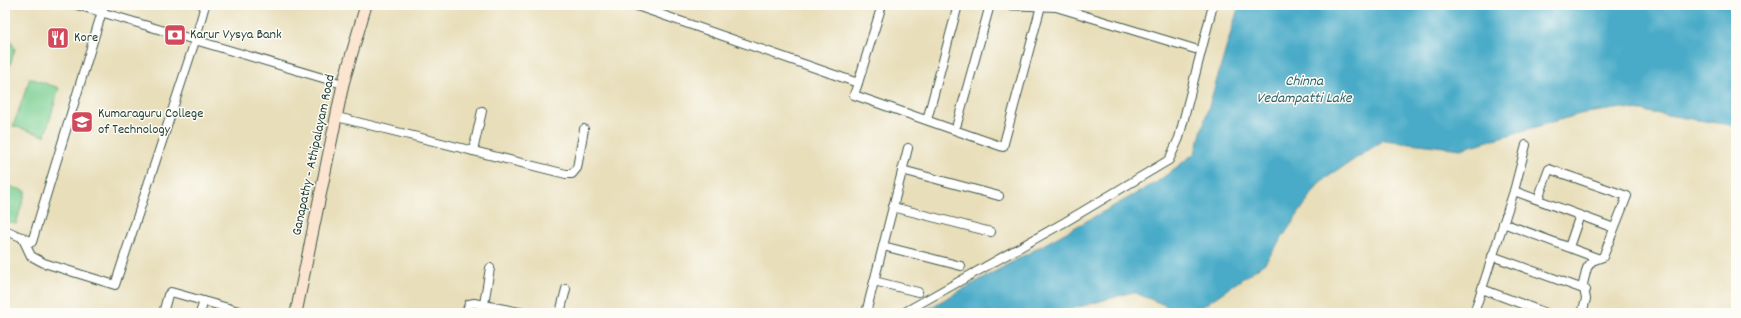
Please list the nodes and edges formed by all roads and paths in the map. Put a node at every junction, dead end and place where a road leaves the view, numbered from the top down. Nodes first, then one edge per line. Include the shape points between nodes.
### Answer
1 (77, 5) edge
2 (206, 5) edge
3 (366, 5) edge
4 (634, 5) edge
5 (882, 5) edge
6 (958, 5) edge
7 (990, 5) edge
8 (1006, 5) edge
9 (1213, 5) edge
10 (1041, 6) junction
11 (103, 9) edge
12 (195, 41) junction
13 (1195, 49) dead end
14 (858, 83) junction
15 (344, 84) junction
16 (482, 112) dead end
17 (337, 117) junction
18 (927, 120) junction
19 (957, 124) dead end
20 (584, 129) dead end
21 (1526, 145) dead end
22 (908, 148) dead end
23 (473, 151) junction
24 (902, 170) junction
25 (1514, 191) junction
26 (1000, 196) dead end
27 (1538, 199) junction
28 (893, 207) junction
29 (1580, 215) junction
30 (1503, 223) junction
31 (1614, 228) junction
32 (5, 230) edge
33 (991, 232) dead end
34 (30, 245) junction
35 (883, 246) junction
36 (1568, 247) junction
37 (1492, 256) junction
38 (1597, 258) junction
39 (961, 266) dead end
40 (490, 268) dead end
41 (874, 281) junction
42 (566, 289) dead end
43 (1482, 289) junction
44 (1586, 290) junction
45 (918, 292) dead end
46 (204, 301) junction
47 (484, 304) junction
48 (241, 312) edge
49 (163, 313) edge
50 (200, 313) edge
51 (296, 313) edge
52 (466, 313) edge
53 (524, 313) edge
54 (560, 313) edge
55 (866, 313) edge
56 (903, 313) edge
57 (1474, 313) edge
58 (1546, 313) edge
59 (1582, 313) edge

1 - 11 street
2 - 12 street
3 - 15 main road, Ganapathy - Athipalayam Road
4 - 14 street
5 - 14 street
6 - 18 street
7 - 19 street
8 - 10 street
9 - 56 street via 1179,138 1169,160
10 - 13 street via 1056,7
10 - 18 street via 1002,147
11 - 12 street
11 - 34 street
12 - 15 street
12 - 34 street via 114,285 44,263 31,256
14 - 18 street via 854,95
15 - 17 main road, Ganapathy - Athipalayam Road
16 - 23 street
17 - 23 street
17 - 51 main road, Ganapathy - Athipalayam Road
20 - 23 street via 577,168 572,174
21 - 25 street
22 - 24 street
24 - 26 street
24 - 28 street
25 - 27 street
25 - 30 street
27 - 29 street
27 - 31 street via 1549,169 1627,196
28 - 33 street
28 - 35 street
29 - 31 street
29 - 36 street
30 - 36 street
30 - 37 street
31 - 38 street via 1603,257
32 - 34 street via 22,237
35 - 39 street
35 - 41 street
36 - 38 street
37 - 43 street
37 - 44 street
38 - 44 street via 1592,261 1584,276 1583,284
40 - 47 street
41 - 45 street
41 - 55 street
42 - 54 street
43 - 57 street
43 - 58 street
44 - 59 street
46 - 48 street
46 - 49 street via 171,292
46 - 50 street
47 - 52 street via 469,304
47 - 53 street

